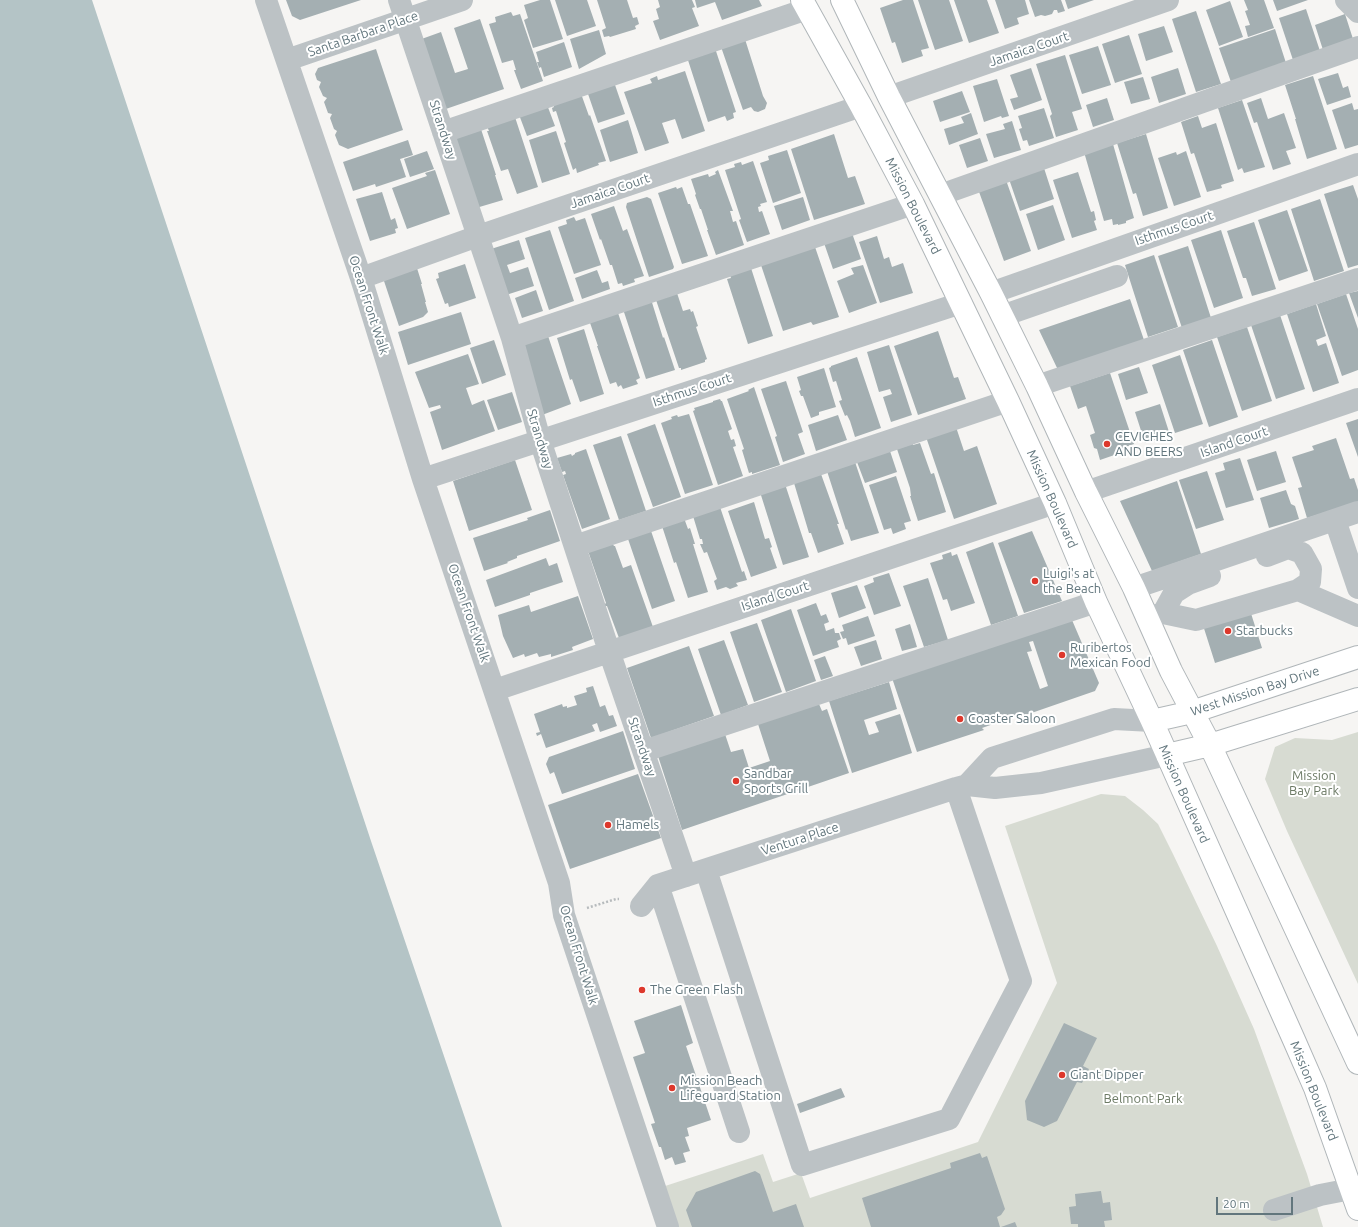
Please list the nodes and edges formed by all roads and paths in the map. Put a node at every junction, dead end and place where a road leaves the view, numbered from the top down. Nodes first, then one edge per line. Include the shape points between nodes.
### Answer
1 (266, 0) edge
2 (462, 0) edge
3 (842, 0) edge
4 (1168, 0) edge
5 (1346, 0) edge
6 (804, 4) edge
7 (403, 10) edge
8 (1358, 12) edge
9 (1358, 47) edge
10 (287, 60) junction
11 (889, 97) junction
12 (861, 106) junction
13 (443, 132) junction
14 (1358, 164) edge
15 (940, 195) junction
16 (914, 204) junction
17 (478, 236) junction
18 (1117, 276) dead end
19 (360, 278) junction
20 (1358, 279) edge
21 (991, 293) junction
22 (961, 303) junction
23 (1002, 316) junction
24 (512, 338) junction
25 (1037, 386) junction
26 (1358, 399) edge
27 (1008, 400) junction
28 (540, 440) junction
29 (423, 479) junction
30 (1086, 492) junction
31 (1055, 503) junction
32 (1358, 512) edge
33 (1335, 520) junction
34 (575, 546) junction
35 (1134, 588) junction
36 (1358, 588) edge
37 (1298, 590) junction
38 (1096, 602) junction
39 (1155, 616) junction
40 (1358, 616) edge
41 (609, 651) junction
42 (1358, 657) edge
43 (495, 690) junction
44 (1358, 699) edge
45 (1192, 712) junction
46 (1152, 721) junction
47 (1210, 745) junction
48 (644, 751) junction
49 (1167, 755) junction
50 (962, 787) junction
51 (706, 870) junction
52 (686, 876) junction
53 (658, 885) junction
54 (641, 906) joint
55 (564, 915) junction
56 (1358, 1062) edge
57 (739, 1132) dead end
58 (1351, 1188) junction
59 (1358, 1209) edge
60 (1274, 1210) dead end
61 (668, 1227) edge

1 - 10 street, Ocean Front Walk
2 - 7 street, Santa Barbara Place
3 - 11 main road
4 - 11 street, Jamaica Court
5 - 8 street
6 - 12 main road, Mission Boulevard
6 - 13 street
7 - 10 street, Santa Barbara Place
7 - 13 street, Strandway
9 - 15 street
10 - 19 street, Ocean Front Walk
11 - 15 main road
12 - 16 main road, Mission Boulevard
12 - 17 street, Jamaica Court
13 - 17 street, Strandway
14 - 21 street, Isthmus Court
15 - 21 main road
16 - 22 main road, Mission Boulevard
16 - 24 street
17 - 19 street, Jamaica Court
17 - 24 street, Strandway
18 - 23 street
19 - 29 street, Ocean Front Walk
20 - 25 street
21 - 23 main road
22 - 27 main road, Mission Boulevard
22 - 28 street, Isthmus Court
23 - 25 main road
24 - 28 street, Strandway
25 - 30 main road
26 - 30 street, Island Court
27 - 31 main road, Mission Boulevard
27 - 34 street
28 - 29 street, Isthmus Court
28 - 34 street, Strandway
29 - 43 street, Ocean Front Walk
30 - 35 main road
31 - 38 main road, Mission Boulevard
31 - 41 street, Island Court
32 - 33 street
33 - 35 street
33 - 36 street
34 - 41 street, Strandway
35 - 39 main road
37 - 39 street via 1196,620
37 - 39 street via 1310,582 1311,569 1302,553 1288,548 1188,584 1174,593
37 - 40 street
38 - 46 main road, Mission Boulevard
38 - 48 street
39 - 45 main road via 1170,671
41 - 43 street, Island Court
41 - 48 street, Strandway
42 - 45 main road, West Mission Bay Drive
43 - 55 street, Ocean Front Walk via 559,883
44 - 47 main road
45 - 46 main road, West Mission Bay Drive
45 - 47 main road
46 - 49 main road, Mission Boulevard
46 - 50 street, Ventura Place via 1114,719 992,758
47 - 49 main road
47 - 56 main road
48 - 52 street, Strandway
49 - 50 street, Ventura Place via 1042,783 995,788
49 - 58 main road, Mission Boulevard via 1312,1081
50 - 51 street, Ventura Place
50 - 51 street via 1021,981 950,1119 802,1165
51 - 52 street, Ventura Place
52 - 53 street, Ventura Place
53 - 54 street
53 - 57 street
54 - 55 path via 616,899
55 - 61 street, Ocean Front Walk
58 - 59 main road, Mission Boulevard
58 - 60 street

